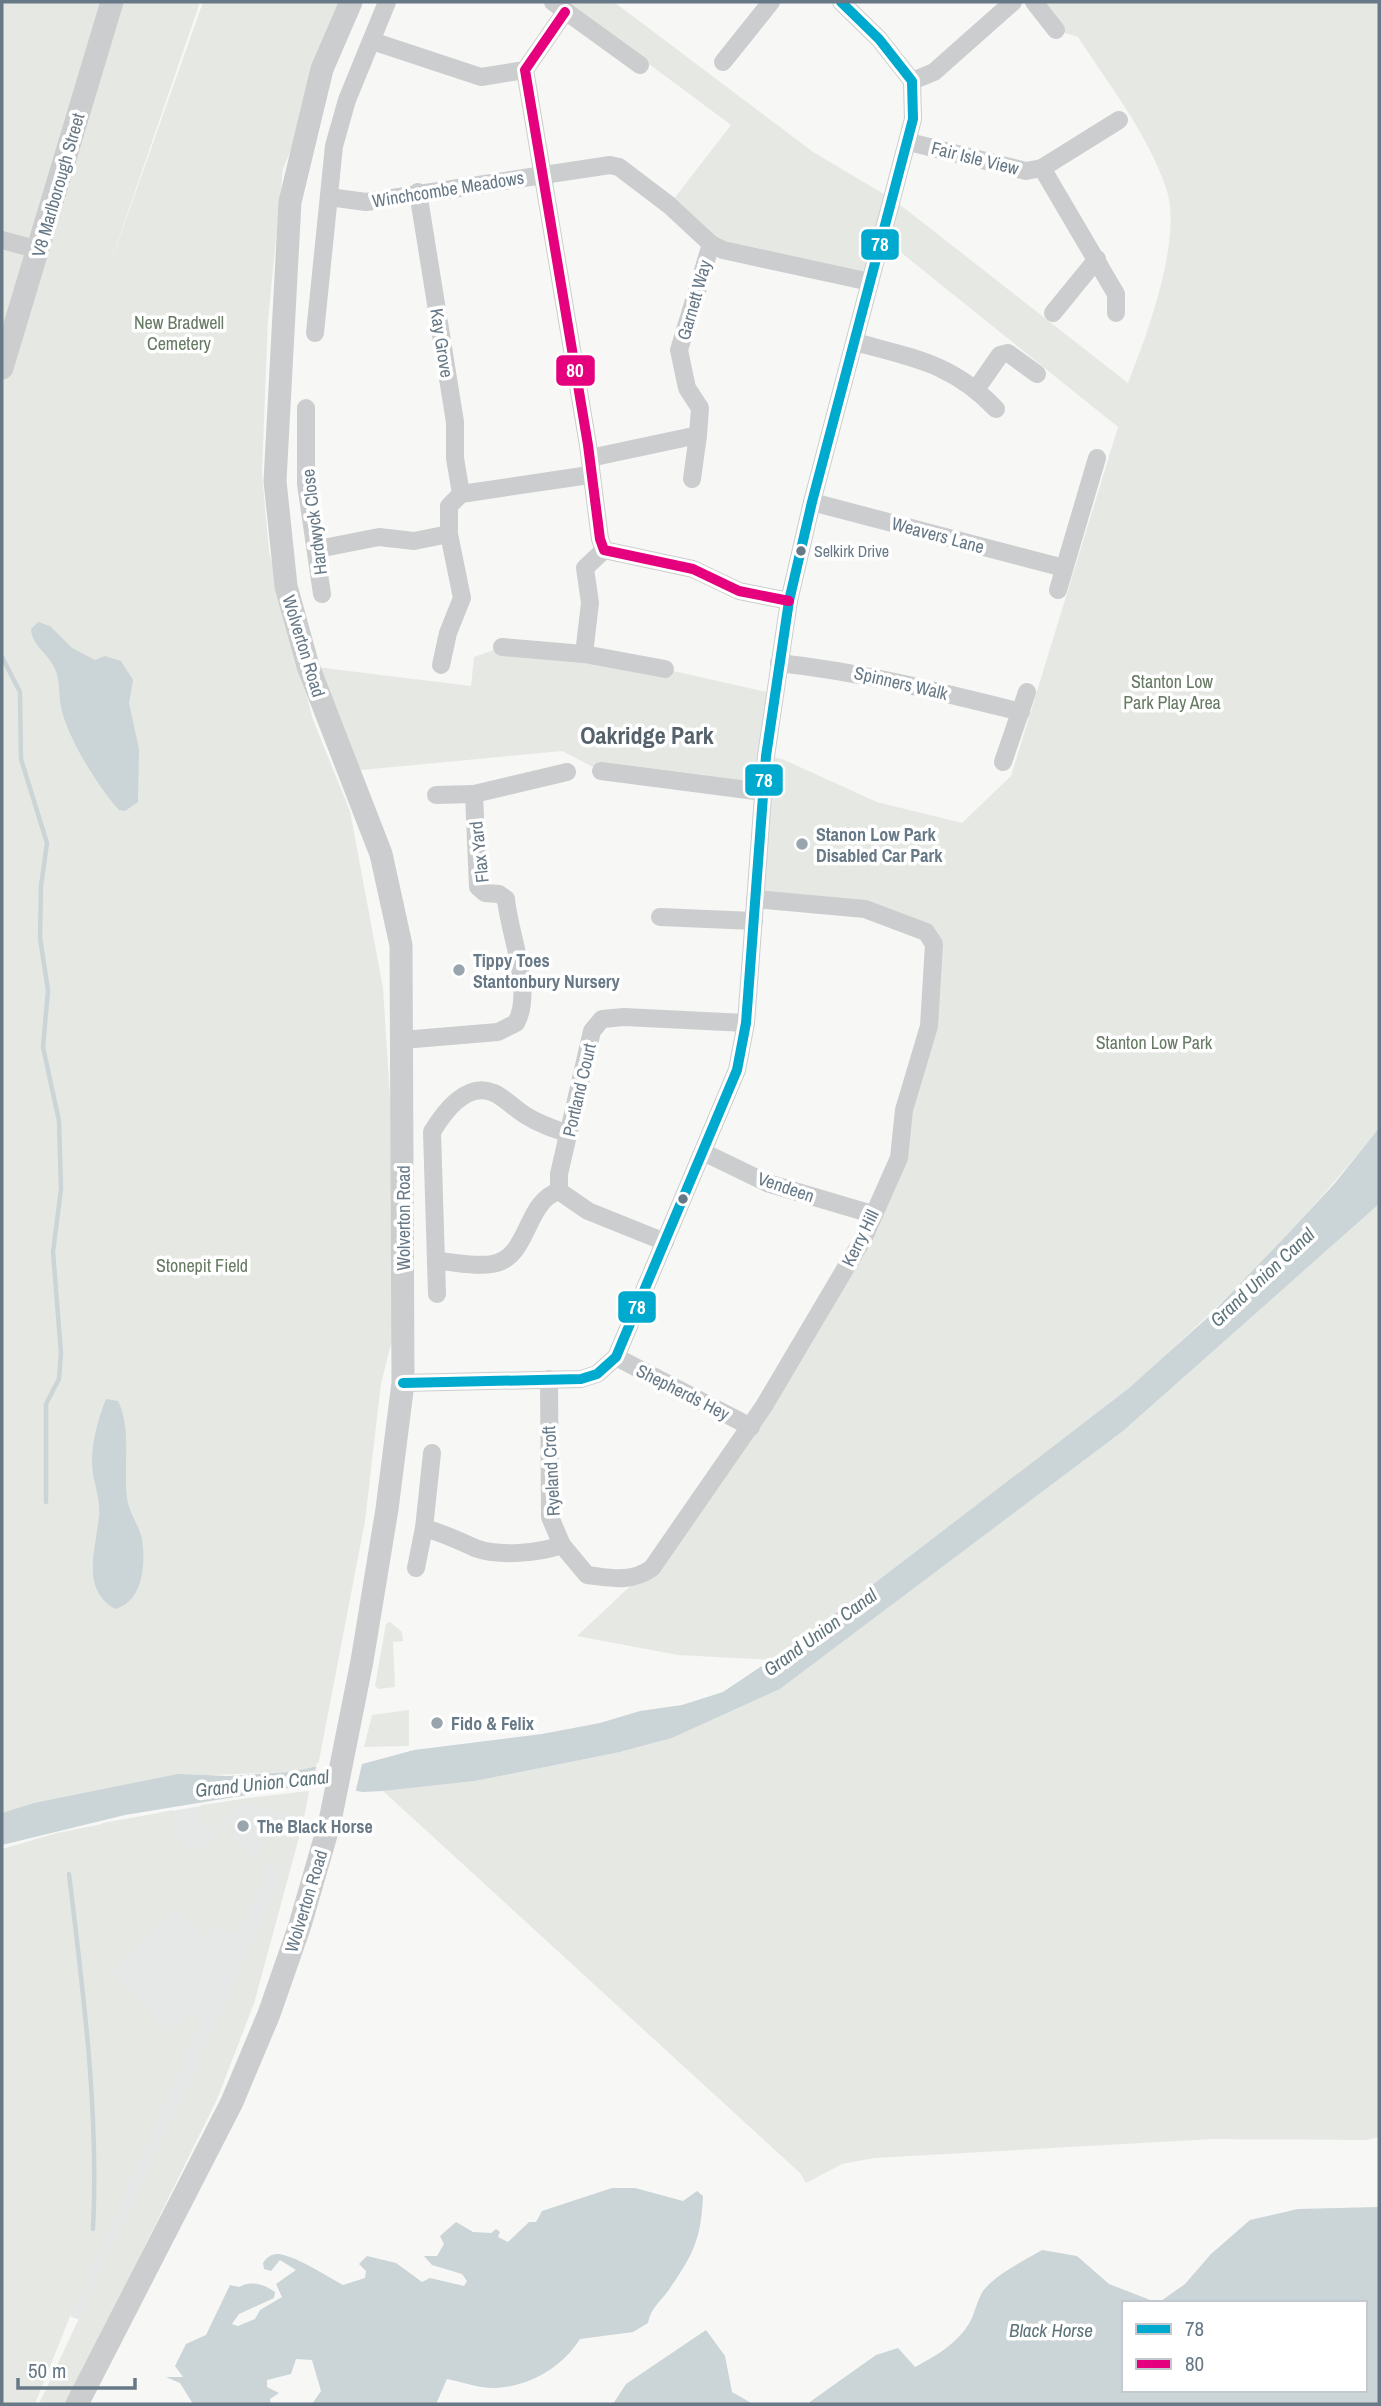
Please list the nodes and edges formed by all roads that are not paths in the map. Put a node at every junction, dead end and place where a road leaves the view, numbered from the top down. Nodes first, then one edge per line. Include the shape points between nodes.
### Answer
1 (111, 2) edge
2 (351, 2) edge
3 (387, 2) edge
4 (771, 2) edge
5 (841, 2) edge
6 (1013, 2) edge
7 (1034, 2) edge
8 (559, 7) edge
9 (1056, 30) dead end
10 (372, 41) junction
11 (723, 62) dead end
12 (640, 65) dead end
13 (526, 70) junction
14 (912, 81) junction
15 (1119, 121) dead end
16 (909, 142) junction
17 (1042, 168) junction
18 (544, 174) junction
19 (418, 192) junction
20 (329, 197) junction
21 (2, 240) edge
22 (710, 244) junction
23 (39, 250) junction
24 (1097, 259) junction
25 (870, 282) junction
26 (1053, 313) dead end
27 (1116, 313) dead end
28 (315, 333) dead end
29 (855, 342) junction
30 (2, 368) edge
31 (1037, 374) dead end
32 (977, 388) junction
33 (306, 408) dead end
34 (996, 409) dead end
35 (698, 435) junction
36 (1097, 458) dead end
37 (589, 466) junction
38 (692, 479) dead end
39 (461, 494) junction
40 (812, 502) junction
41 (449, 534) junction
42 (318, 549) junction
43 (604, 550) junction
44 (1064, 568) junction
45 (1058, 590) dead end
46 (322, 594) dead end
47 (789, 601) junction
48 (502, 647) dead end
49 (584, 654) junction
50 (779, 663) junction
51 (441, 665) dead end
52 (665, 669) dead end
53 (1027, 692) dead end
54 (1021, 712) junction
55 (1003, 762) dead end
56 (601, 771) dead end
57 (567, 772) dead end
58 (763, 792) junction
59 (474, 794) junction
60 (436, 795) dead end
61 (755, 899) junction
62 (660, 917) dead end
63 (754, 921) junction
64 (746, 1023) junction
65 (402, 1040) junction
66 (569, 1134) junction
67 (704, 1152) junction
68 (559, 1191) junction
69 (872, 1214) junction
70 (665, 1242) junction
71 (438, 1261) junction
72 (437, 1294) dead end
73 (615, 1357) junction
74 (549, 1379) junction
75 (403, 1383) junction
76 (751, 1427) junction
77 (432, 1453) dead end
78 (424, 1528) junction
79 (562, 1545) junction
80 (416, 1568) dead end
81 (78, 2404) edge

1 - 23 street, V8 Marlborough Street
2 - 65 street, Wolverton Road via 321,69 290,202 275,481 286,586 308,666 381,854 401,944
3 - 10 street
4 - 11 street
5 - 14 street via 879,39
6 - 14 street via 934,72
7 - 9 street
8 - 12 street
8 - 13 street
10 - 13 street via 481,77
10 - 20 street via 334,146
13 - 18 street
14 - 16 street via 914,119
15 - 17 street, Fair Isle View
16 - 17 street, Fair Isle View via 1026,171
16 - 25 street
17 - 24 street, Fair Isle View
18 - 19 street, Winchcombe Meadows
18 - 22 street, Winchcombe Meadows via 619,167
18 - 37 street
19 - 20 street, Winchcombe Meadows via 366,202
19 - 39 street, Kay Grove
20 - 28 street
21 - 23 street
22 - 25 street, Winchcombe Meadows
22 - 35 street, Garnett Way via 679,350 687,388 700,408
23 - 30 street, V8 Marlborough Street
24 - 26 street
24 - 27 street, Fair Isle View via 1116,293
25 - 29 street
29 - 32 street via 939,365
29 - 40 street
31 - 32 street via 1008,353 1000,355
32 - 34 street
33 - 42 street, Hardwyck Close via 306,484
35 - 37 street
35 - 38 street, Garnett Way
36 - 44 street
37 - 39 street
37 - 43 street
39 - 41 street via 450,506
40 - 44 street, Weavers Lane
40 - 47 street
41 - 42 street via 414,541 379,537
41 - 51 street via 462,598
42 - 46 street, Hardwyck Close
43 - 47 street via 693,569 739,591
43 - 49 street via 585,568 590,603
44 - 45 street
47 - 50 street
48 - 49 street
49 - 52 street
50 - 54 street, Spinners Walk via 843,670
50 - 58 street
53 - 54 street
54 - 55 street
56 - 58 street
57 - 59 street
58 - 61 street
59 - 60 street
59 - 65 street, Flax Yard via 478,887 506,899 519,963 522,1010 516,1023 498,1032
61 - 63 street
61 - 69 street, Kerry Hill via 865,909 926,932 934,944 929,1026 904,1110 899,1158
62 - 63 street
63 - 64 street
64 - 66 street, Portland Court via 602,1018 592,1031
64 - 67 street via 737,1070
65 - 75 street, Wolverton Road
66 - 68 street, Portland Court
66 - 71 street via 481,1089 443,1113 432,1132
67 - 69 street, Vendeen via 767,1183
67 - 70 street
68 - 70 street via 588,1211
68 - 71 street via 540,1203 517,1249 505,1259 493,1264
69 - 76 street, Kerry Hill via 858,1247
70 - 73 street
71 - 72 street
73 - 74 street via 597,1374
73 - 76 street, Shepherds Hey
74 - 75 street
74 - 79 street, Ryeland Croft via 550,1517
75 - 81 street, Wolverton Road via 373,1602 346,1745 296,1938 237,2090
76 - 79 street, Kerry Hill via 652,1567 640,1577 626,1580 587,1575
77 - 78 street
78 - 79 street via 478,1549 537,1554
78 - 80 street

